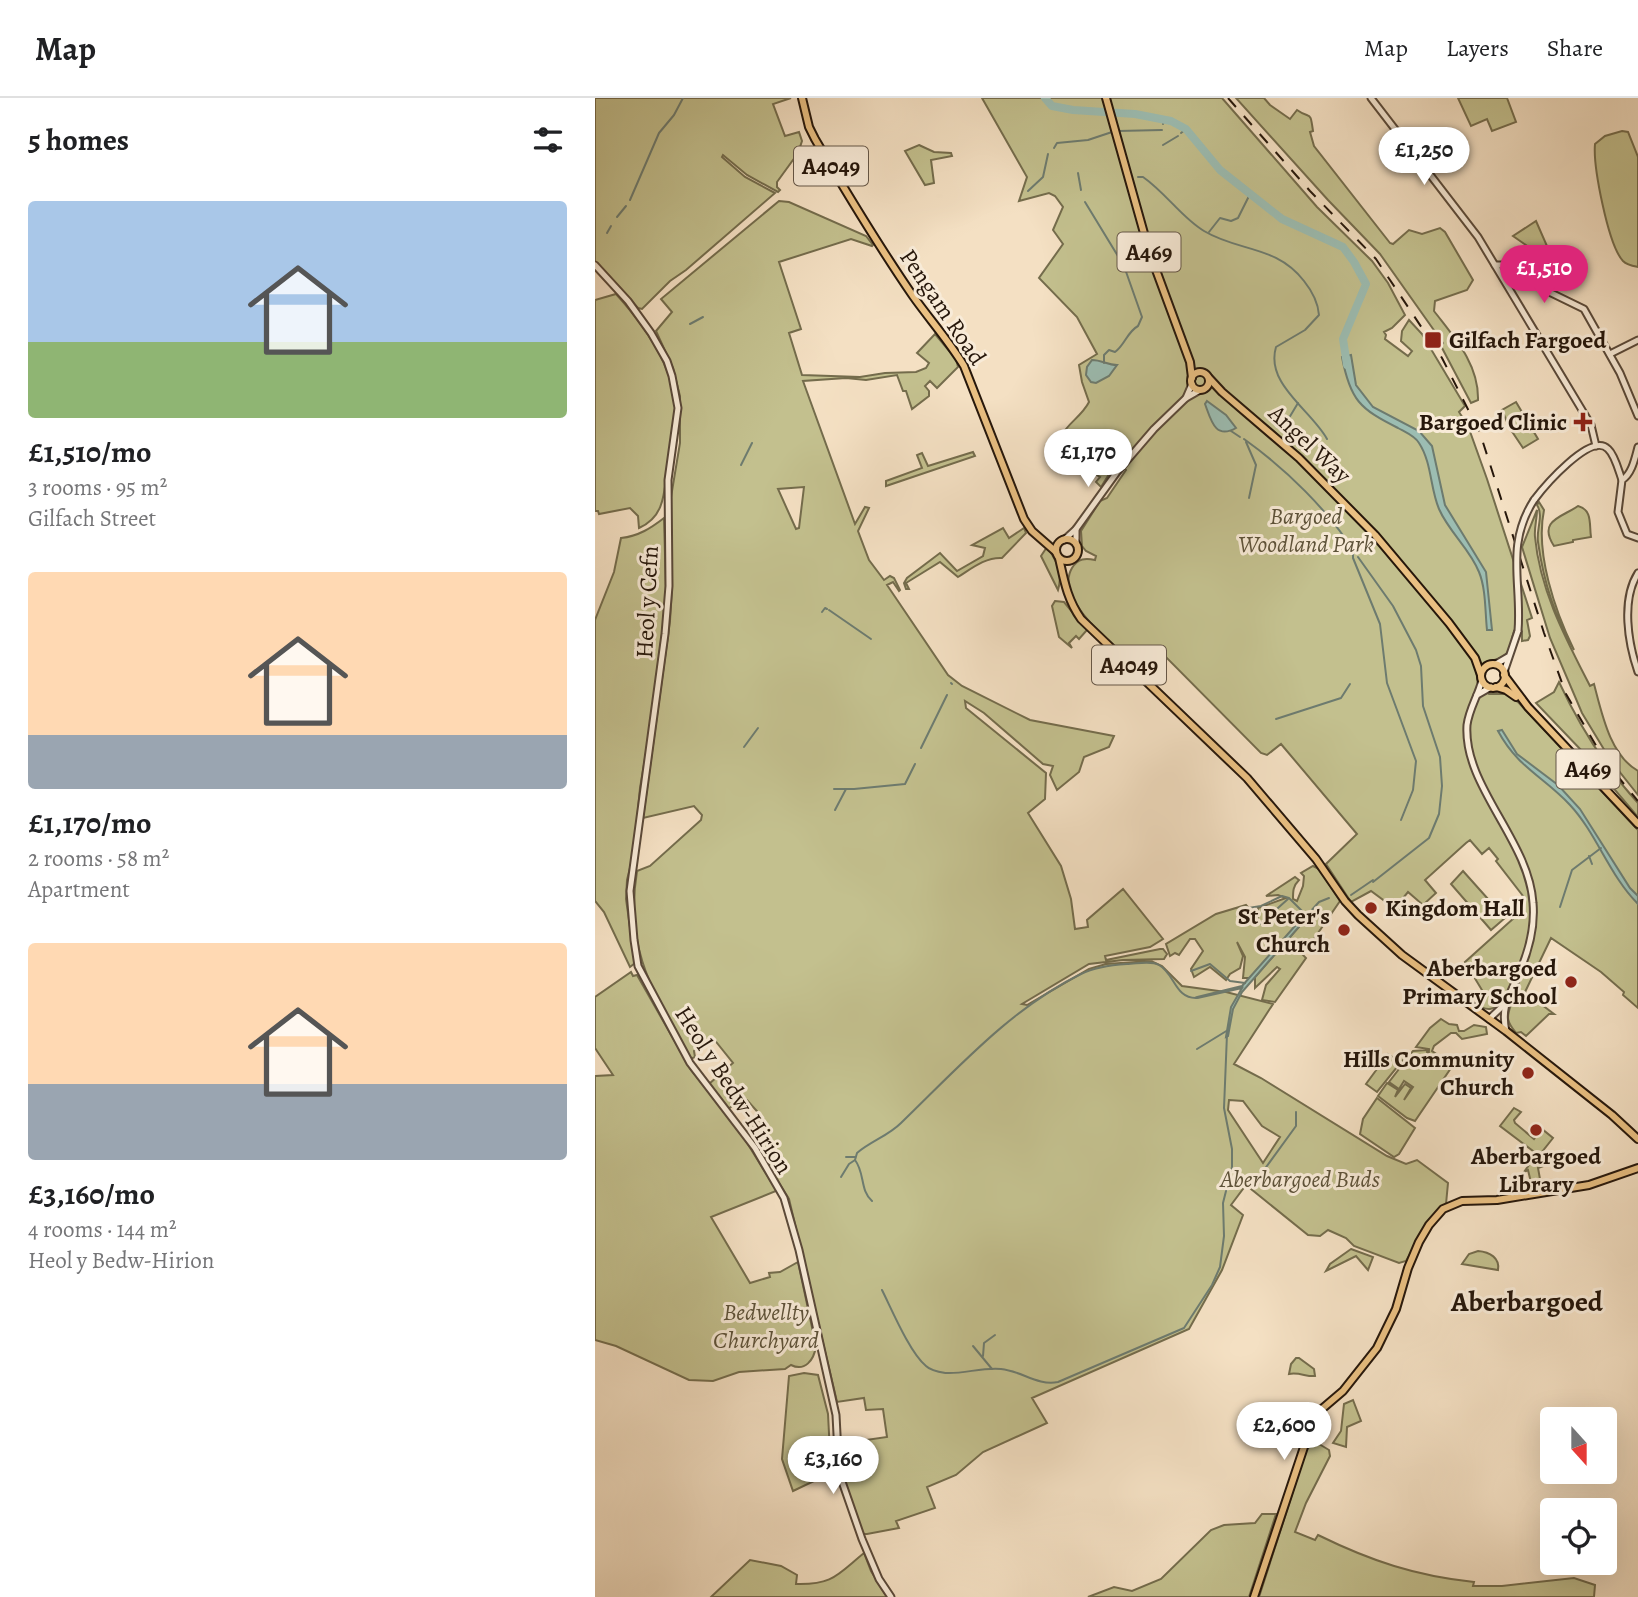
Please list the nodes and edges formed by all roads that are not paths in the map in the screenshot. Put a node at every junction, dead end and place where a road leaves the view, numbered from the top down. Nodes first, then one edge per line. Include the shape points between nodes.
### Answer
1 (802, 98) edge
2 (1106, 98) edge
3 (1371, 98) edge
4 (595, 265) edge
5 (1495, 265) junction
6 (1513, 271) junction
7 (1502, 278) junction
8 (1638, 340) edge
9 (1610, 354) junction
10 (1190, 362) junction
11 (1199, 372) junction
12 (1209, 378) junction
13 (1192, 381) junction
14 (1203, 389) junction
15 (1222, 392) junction
16 (1186, 398) junction
17 (1638, 416) edge
18 (1596, 446) junction
19 (1638, 447) edge
20 (1622, 480) junction
21 (1076, 529) junction
22 (1635, 537) edge
23 (1044, 540) junction
24 (1062, 541) junction
25 (1076, 544) junction
26 (1057, 555) junction
27 (1072, 560) junction
28 (1638, 573) edge
29 (1064, 574) junction
30 (1509, 657) junction
31 (1475, 658) junction
32 (1492, 665) junction
33 (1638, 672) edge
34 (1504, 673) junction
35 (1481, 678) junction
36 (1494, 687) junction
37 (1477, 695) junction
38 (1528, 707) junction
39 (1638, 824) edge
40 (638, 966) joint
41 (1505, 1004) junction
42 (1503, 1012) junction
43 (1492, 1020) junction
44 (1506, 1031) junction
45 (1638, 1139) edge
46 (1638, 1168) edge
47 (891, 1597) edge
48 (1254, 1597) edge

1 - 23 main road, Pengam Road / A4049 via 815,139 862,218 963,364 1024,519
2 - 10 main road, A469 via 1149,251
3 - 5 street
4 - 40 street, Heol y Cefn via 651,334 670,368 678,408 668,480 665,634 630,891
5 - 6 street
5 - 7 street
6 - 7 street
6 - 9 street via 1577,305 1591,319
7 - 18 street via 1591,425
8 - 9 street
9 - 17 street
10 - 11 main road, A469
10 - 13 main road, A469
11 - 12 main road, A469
11 - 13 main road
12 - 14 main road
12 - 15 main road, Angel Way / A469
13 - 14 main road, A469
13 - 16 street
14 - 15 main road, Angel Way / A469
14 - 16 street
15 - 31 main road, Angel Way / A469 via 1349,508 1431,599
16 - 21 street via 1117,472
18 - 20 street via 1609,449
18 - 30 street, bridge via 1567,464 1534,500 1523,521 1515,559 1518,631
19 - 20 street
20 - 22 street via 1619,516 1627,534
21 - 24 street
21 - 25 street
23 - 24 main road
23 - 26 main road, Pengam Road / A4049
24 - 25 main road
24 - 26 main road
25 - 27 main road
26 - 27 main road
26 - 29 main road, Pengam Road / A4049
27 - 29 main road
28 - 33 street via 1628,612
29 - 43 main road, Pengam Road / A4049 via 1068,598 1081,619 1247,778 1358,915 1402,954
30 - 32 street
30 - 34 street
31 - 32 main road, Angel Way / A469
31 - 35 main road, Angel Way / A469
32 - 34 main road, A469
32 - 35 main road
34 - 36 main road via 1503,681
34 - 38 main road, A469
35 - 36 main road, A469
35 - 37 street
36 - 37 street
36 - 38 main road, A469
37 - 41 street via 1467,726 1472,759 1525,867 1533,901 1527,953
38 - 39 main road, A469
40 - 47 street, Heol y Bedw-Hirion via 691,1063 755,1148 784,1198 836,1415 839,1473 862,1539
41 - 42 street
41 - 43 street
42 - 43 street
42 - 44 street
43 - 44 main road, A4049
44 - 45 main road, A4049
46 - 48 main road via 1589,1185 1462,1201 1443,1209 1429,1224 1377,1349 1313,1420

